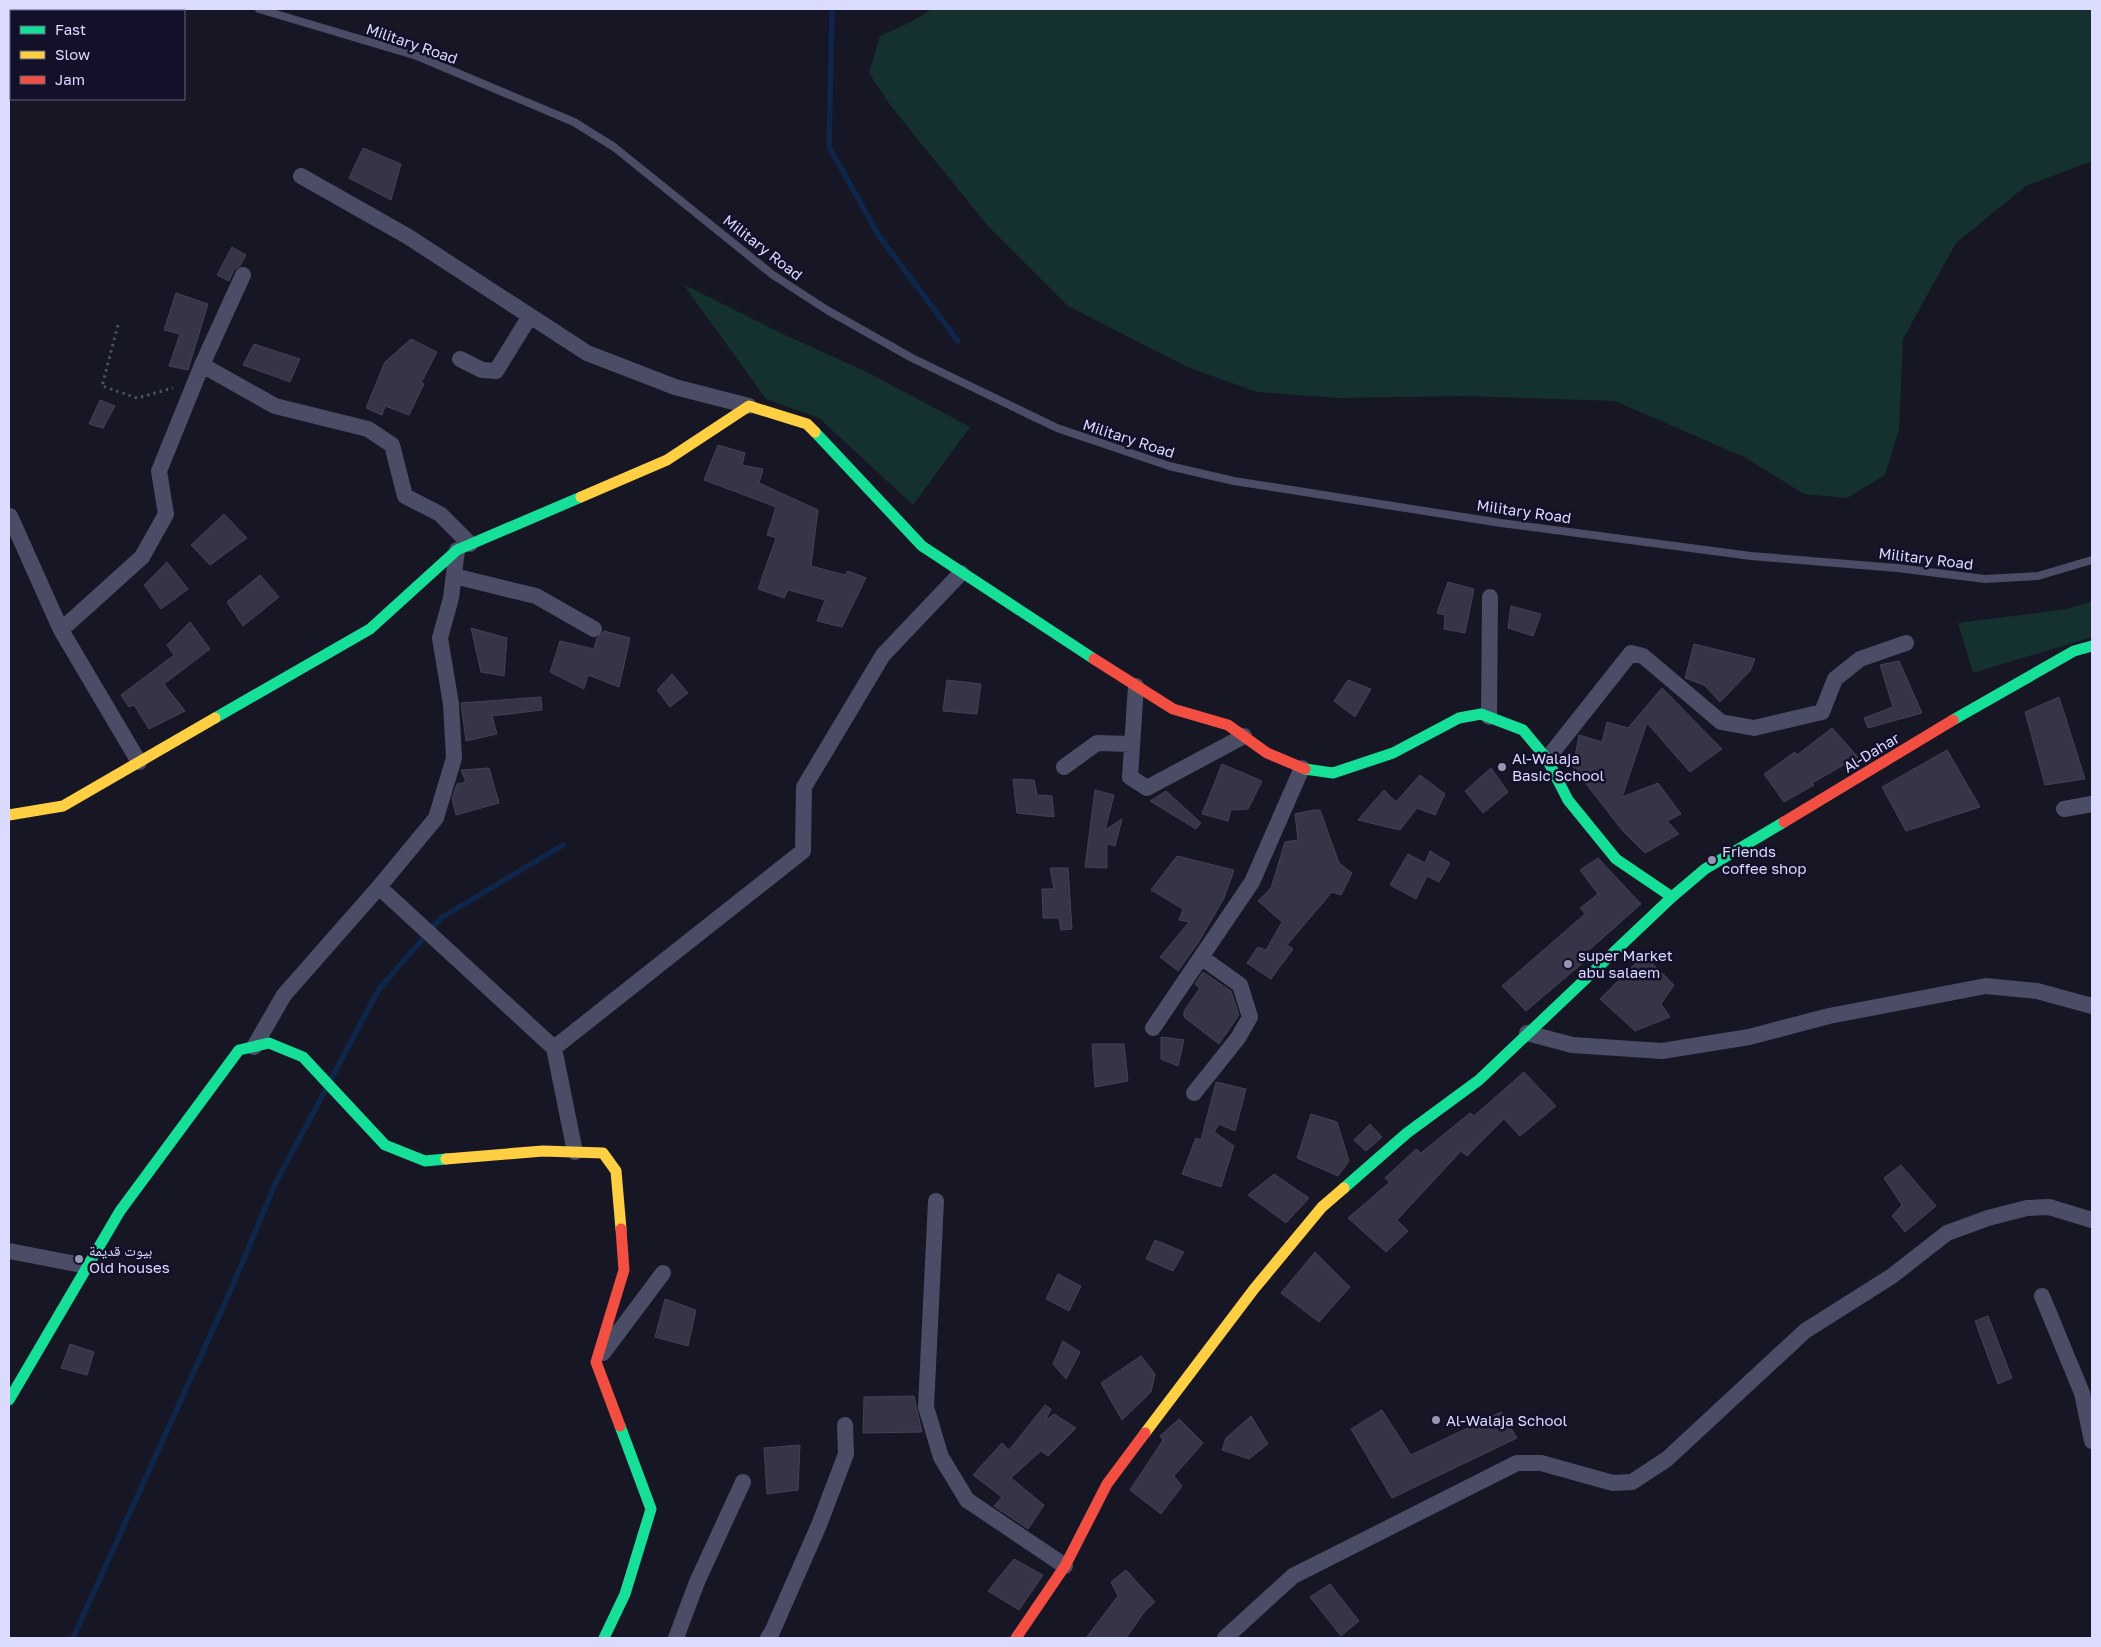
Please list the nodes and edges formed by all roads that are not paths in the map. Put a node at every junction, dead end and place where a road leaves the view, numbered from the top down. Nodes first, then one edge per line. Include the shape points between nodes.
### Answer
1 (259, 9) edge
2 (301, 176) dead end
3 (243, 275) dead end
4 (530, 316) junction
5 (460, 359) dead end
6 (202, 365) junction
7 (749, 406) junction
8 (10, 516) dead end
9 (464, 547) junction
10 (2092, 560) edge
11 (961, 573) junction
12 (454, 576) junction
13 (1490, 597) dead end
14 (594, 629) dead end
15 (61, 630) junction
16 (1906, 643) dead end
17 (2092, 646) edge
18 (1136, 686) junction
19 (1489, 717) junction
20 (1244, 736) junction
21 (1132, 744) junction
22 (1547, 760) junction
23 (139, 762) junction
24 (1064, 767) dead end
25 (1302, 768) junction
26 (2092, 804) edge
27 (2064, 809) dead end
28 (9, 815) edge
29 (379, 887) junction
30 (1672, 897) junction
31 (1201, 957) junction
32 (2092, 1006) edge
33 (1153, 1028) dead end
34 (1527, 1033) junction
35 (254, 1047) junction
36 (554, 1048) junction
37 (1194, 1093) dead end
38 (576, 1152) junction
39 (936, 1201) dead end
40 (2092, 1220) edge
41 (9, 1251) edge
42 (87, 1266) junction
43 (663, 1273) dead end
44 (2042, 1296) dead end
45 (596, 1362) junction
46 (9, 1400) edge
47 (845, 1425) dead end
48 (2092, 1441) edge
49 (743, 1482) dead end
50 (1065, 1566) junction
51 (604, 1638) edge
52 (676, 1638) edge
53 (768, 1638) edge
54 (1016, 1638) edge
55 (1225, 1638) edge

1 - 10 lane, Military Road via 416,56 574,122 614,147 773,276 827,310 912,358 1057,428 1169,466 1234,482 1501,523 1752,556 1986,579 2038,576
2 - 4 street via 407,236
3 - 6 street
4 - 5 street via 496,372 482,370
4 - 7 street via 587,352 675,387
6 - 9 street via 275,406 368,429 392,445 405,496 440,514
6 - 15 street via 159,471 166,514 142,557
7 - 9 street via 666,460
7 - 11 street via 807,424 922,546
8 - 15 street
9 - 12 street
9 - 23 street via 370,629
11 - 18 street
11 - 36 street via 883,655 804,787 803,851
12 - 14 street via 536,596
12 - 29 street via 440,638 451,704 454,758 436,818
13 - 19 street
15 - 23 street
16 - 22 street via 1860,659 1835,679 1822,712 1754,728 1721,722 1644,656 1631,653
17 - 30 street, Al-Dahar via 2074,651 1986,700 1705,869
18 - 20 street via 1173,709 1228,725
18 - 21 street
19 - 22 street via 1523,730
19 - 25 street via 1481,714 1459,718 1393,753 1333,774
20 - 21 street via 1147,788 1130,777
20 - 25 street via 1267,753
21 - 24 street via 1097,743
22 - 30 street via 1568,800 1616,859
23 - 28 street via 63,806
25 - 31 street via 1252,882
26 - 27 street
29 - 35 street via 284,995
29 - 36 street
30 - 34 street, Al-Dahar
31 - 33 street
31 - 37 street via 1240,985 1250,1017 1238,1038
32 - 34 street via 2036,991 1986,986 1829,1016 1749,1037 1662,1051 1572,1045
34 - 50 street, Al-Dahar via 1479,1080 1407,1133 1322,1207 1225,1327 1107,1484
35 - 38 street via 269,1043 303,1057 385,1146 425,1161 543,1151
35 - 42 street via 239,1050 120,1211
36 - 38 street
38 - 45 street via 603,1153 616,1171 624,1270
39 - 50 street via 926,1407 941,1457 967,1500
40 - 55 street via 2049,1206 2026,1208 1947,1233 1892,1276 1806,1331 1667,1459 1632,1482 1613,1483 1541,1463 1517,1463 1293,1576
41 - 42 street
42 - 46 street
43 - 45 street
44 - 48 street via 2082,1393
45 - 51 street via 651,1509 625,1594
47 - 53 street via 846,1454 819,1525
49 - 52 street via 697,1582
50 - 54 street, Al-Dahar

